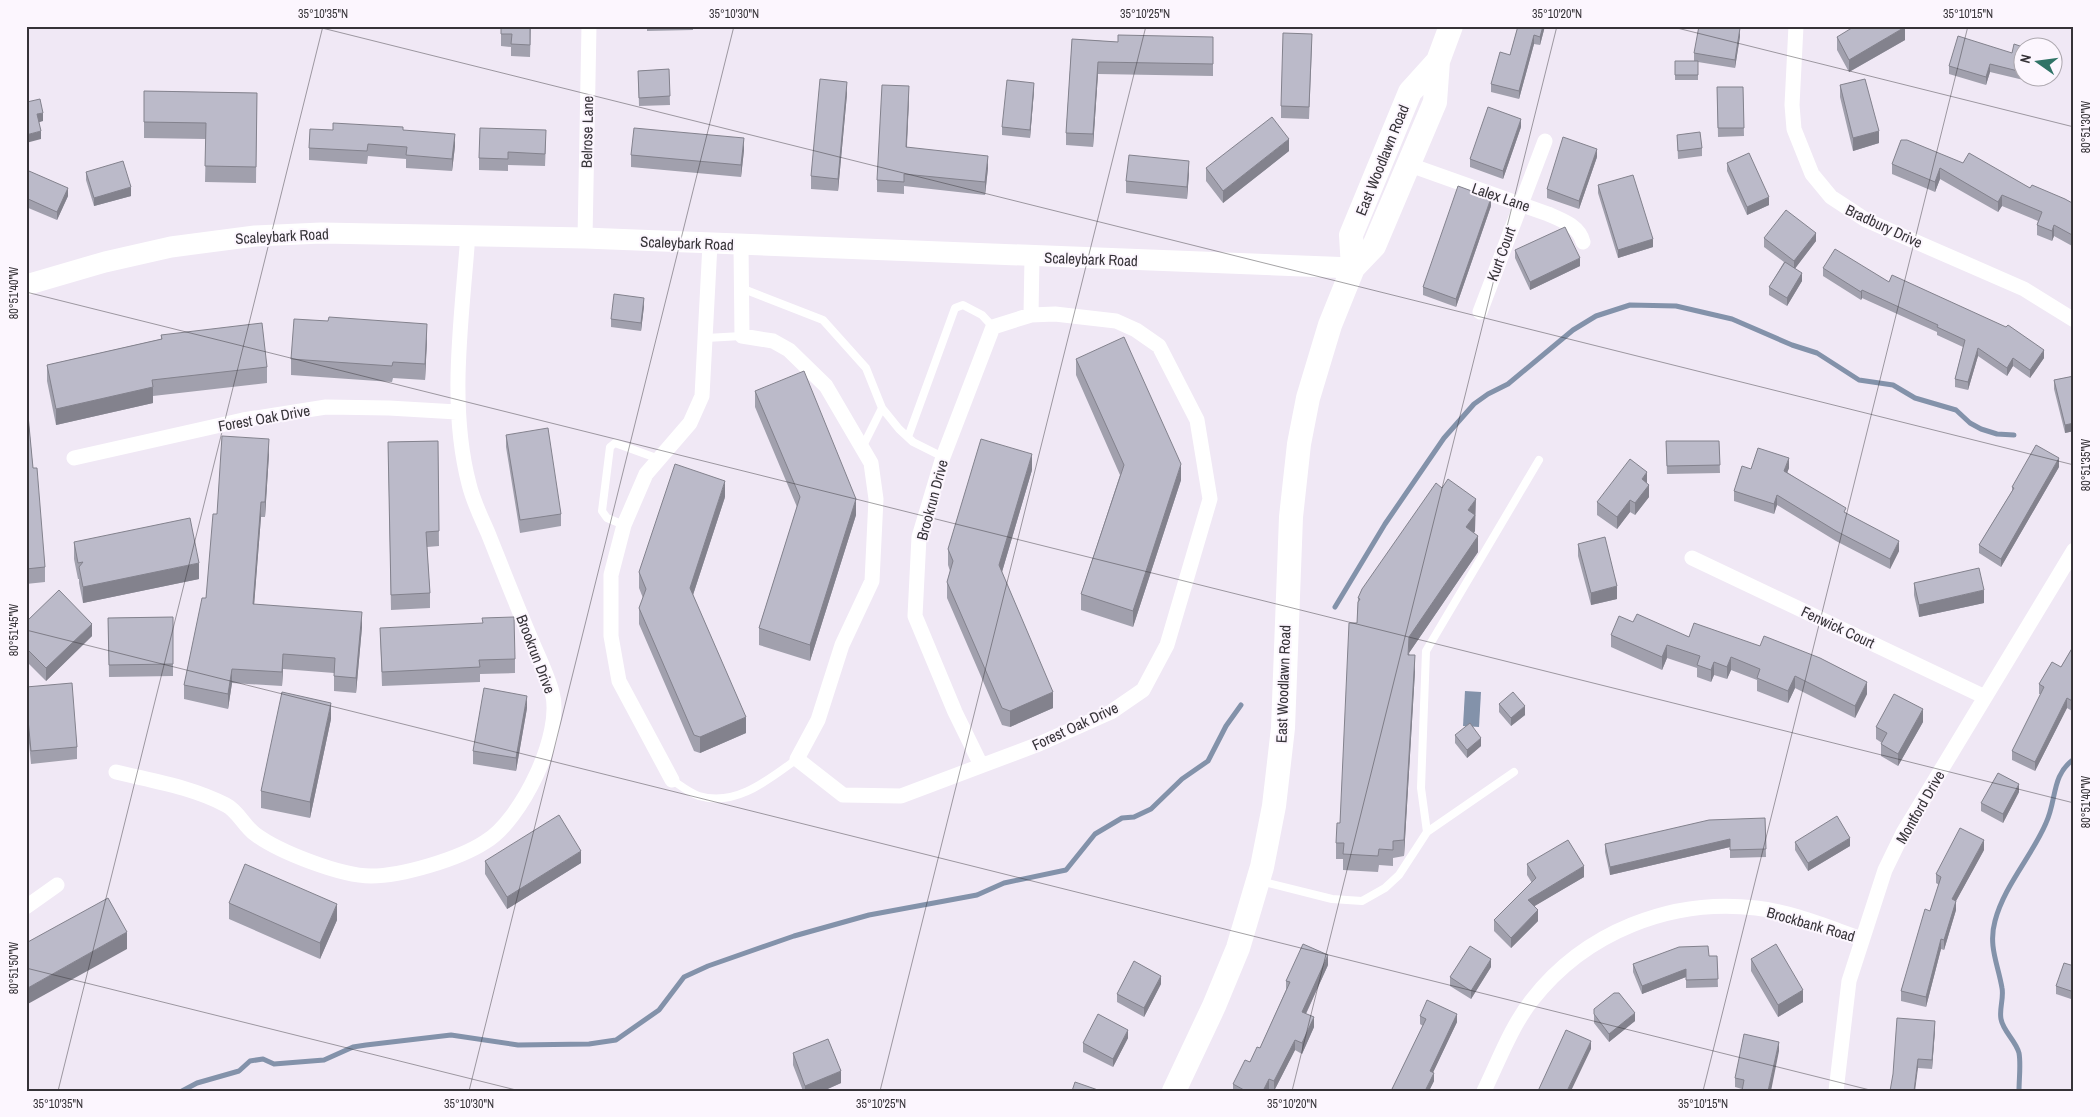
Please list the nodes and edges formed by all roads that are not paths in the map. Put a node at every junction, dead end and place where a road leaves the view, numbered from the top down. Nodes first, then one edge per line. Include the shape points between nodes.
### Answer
1 (589, 26) edge
2 (1451, 26) edge
3 (1796, 26) edge
4 (1438, 61) junction
5 (1545, 141) dead end
6 (1410, 165) junction
7 (1520, 203) junction
8 (466, 235) junction
9 (585, 238) junction
10 (1583, 242) dead end
11 (710, 244) junction
12 (741, 245) junction
13 (1032, 257) junction
14 (1353, 268) junction
15 (26, 285) edge
16 (741, 288) junction
17 (1480, 312) dead end
18 (1031, 315) junction
19 (2074, 320) edge
20 (993, 326) junction
21 (742, 336) junction
22 (706, 338) junction
23 (882, 408) junction
24 (457, 412) junction
25 (908, 437) junction
26 (862, 448) junction
27 (943, 457) junction
28 (74, 458) dead end
29 (659, 459) junction
30 (1539, 460) dead end
31 (624, 525) junction
32 (2074, 550) edge
33 (1692, 558) dead end
34 (1985, 697) junction
35 (797, 759) junction
36 (981, 766) junction
37 (116, 772) dead end
38 (1514, 772) dead end
39 (672, 780) joint
40 (1427, 832) junction
41 (1258, 881) junction
42 (57, 886) dead end
43 (26, 907) edge
44 (1862, 939) junction
45 (1174, 1091) edge
46 (1484, 1091) edge
47 (1836, 1091) edge

1 - 9 street, Belrose Lane
2 - 4 main road, East Woodlawn Road
3 - 19 street, Bradbury Drive via 1794,129 1812,174 1826,192 1866,220 2024,289
4 - 6 main road, East Woodlawn Road via 1435,102
4 - 14 main road, East Woodlawn Road via 1410,92 1351,235
5 - 7 street, Kurt Court
6 - 7 street, Lalex Lane
6 - 14 main road, East Woodlawn Road via 1374,246
7 - 10 street, Lalex Lane via 1566,222 1581,234
7 - 17 street, Kurt Court
8 - 9 street, Scaleybark Road
8 - 15 street, Scaleybark Road via 321,233 222,239 115,260
8 - 24 street, Brookrun Drive via 458,341
9 - 11 street, Scaleybark Road
11 - 12 street, Scaleybark Road
11 - 22 street
12 - 13 street, Scaleybark Road
12 - 16 street
13 - 14 street, Scaleybark Road
13 - 18 street
14 - 41 main road, East Woodlawn Road via 1320,354 1299,444 1287,579 1283,728 1274,806
16 - 21 street
16 - 23 lane via 823,320 866,368
18 - 20 street
18 - 36 street, Forest Oak Drive via 1055,314 1116,322 1136,330 1159,346 1196,420 1210,499 1167,645 1144,690 1111,712
20 - 25 lane via 982,314 963,305 955,308
20 - 27 street, Brookrun Drive
21 - 22 lane
21 - 26 street via 773,341 789,350 826,386
22 - 29 street via 702,396 690,423
23 - 25 lane
23 - 26 lane
24 - 28 street, Forest Oak Drive via 326,407 243,420
24 - 37 street, Brookrun Drive via 469,486 553,694 551,739 532,784 511,816 487,842 451,858 371,876 324,867 287,852 254,834 228,806 192,791
25 - 27 lane
26 - 35 street via 870,463 876,500 872,581 842,645 818,720
27 - 36 street, Brookrun Drive via 920,537 916,616
29 - 31 street via 646,474
29 - 31 lane via 615,443 610,447 602,511 607,518
30 - 40 lane via 1426,650 1421,788
31 - 39 street via 611,575 611,636 619,681
32 - 34 street, Montford Drive
33 - 34 street, Fenwick Court
34 - 44 street, Montford Drive via 1903,833 1885,870
35 - 36 street, Forest Oak Drive via 843,795 901,796
35 - 39 lane via 740,796 720,799 698,796
38 - 40 lane
40 - 41 lane via 1399,875 1385,888 1362,901 1332,899
41 - 45 main road, East Woodlawn Road via 1214,1006
42 - 43 street
44 - 46 street, Brockbank Road via 1757,908 1706,906 1641,920 1602,939 1554,975 1514,1029
44 - 47 street, Montford Drive via 1845,1000

